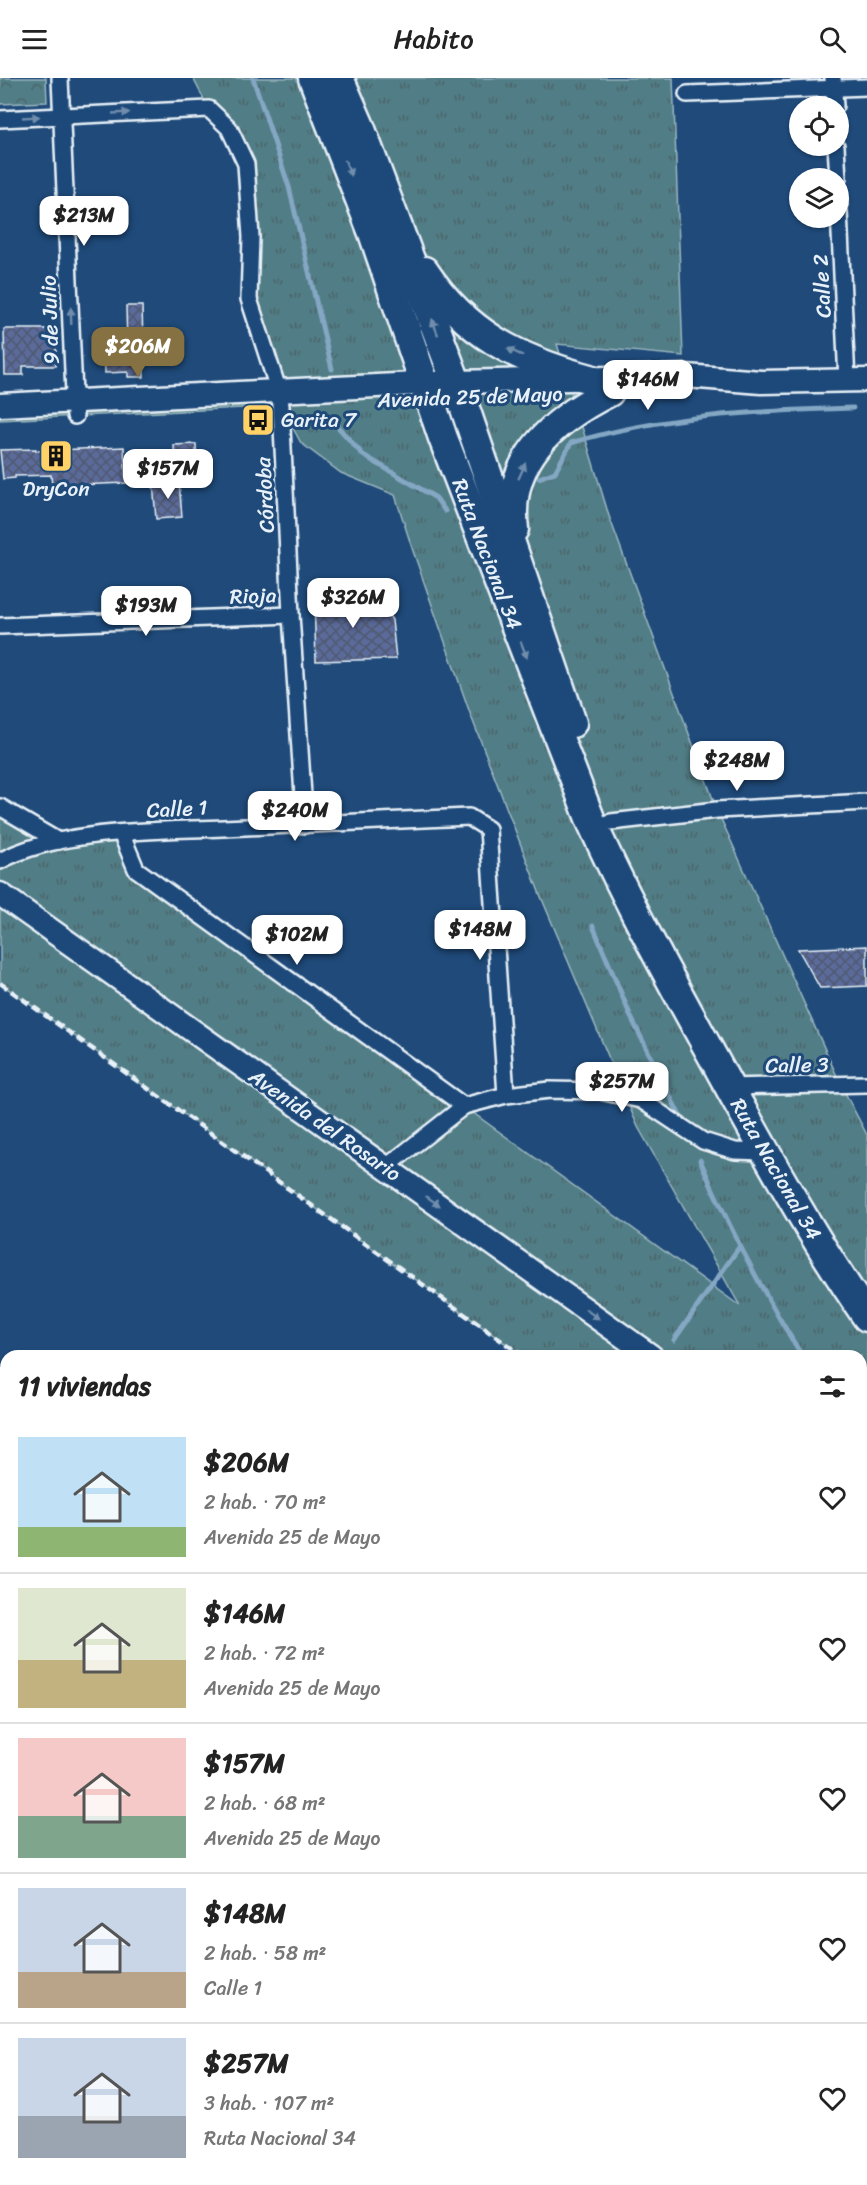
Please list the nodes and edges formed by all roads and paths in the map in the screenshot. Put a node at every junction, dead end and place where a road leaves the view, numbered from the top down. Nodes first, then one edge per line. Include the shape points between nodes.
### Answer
1 (60, 78) edge
2 (313, 78) edge
3 (339, 78) edge
4 (834, 83) edge
5 (867, 87) edge
6 (687, 94) dead end
7 (62, 116) junction
8 (0, 119) edge
9 (842, 228) edge
10 (403, 239) junction
11 (857, 380) edge
12 (599, 385) junction
13 (458, 389) junction
14 (426, 391) junction
15 (280, 399) junction
16 (0, 405) edge
17 (75, 409) junction
18 (0, 420) edge
19 (291, 615) junction
20 (0, 627) edge
21 (542, 629) junction
22 (867, 802) edge
23 (0, 807) edge
24 (611, 822) junction
25 (305, 825) junction
26 (121, 833) junction
27 (58, 841) junction
28 (0, 861) edge
29 (0, 894) edge
30 (691, 1018) junction
31 (867, 1084) edge
32 (728, 1087) junction
33 (506, 1095) junction
34 (464, 1107) junction
35 (764, 1152) junction
36 (385, 1168) junction
37 (867, 1317) edge
38 (643, 1350) edge

1 - 7 street, 9 de Julio
2 -> 14 highway, Ruta Nacional 34 via 373,233
3 - 10 highway, Ruta Nacional 34
4 - 5 street
4 - 6 street
8 -> 7 street
7 -> 15 street, Córdoba via 208,109 229,128 246,164 251,237 249,299
17 -> 7 street, 9 de Julio
9 - 11 street, Calle 2
12 -> 10 highway via 488,339 446,300
13 -> 10 highway, Ruta Nacional 34
11 - 12 main road, Avenida 25 de Mayo via 760,382 687,390
12 - 13 main road, Avenida 25 de Mayo
21 -> 12 highway via 514,529 515,488 534,448
13 - 14 main road, Avenida 25 de Mayo
13 - 21 highway, Ruta Nacional 34
14 - 15 main road, Avenida 25 de Mayo
14 -> 30 highway, Ruta Nacional 34 via 591,821 617,879
15 - 17 main road, Avenida 25 de Mayo
15 - 19 street, Córdoba
16 - 17 main road, Avenida 25 de Mayo
17 - 18 main road, Avenida 25 de Mayo
19 - 20 street, Rioja
19 - 25 street, Córdoba
21 - 24 highway, Ruta Nacional 34 via 572,723
22 - 24 street via 717,810
23 - 27 street
24 - 30 highway, Ruta Nacional 34
25 - 26 street, Calle 1
25 - 33 street, Calle 1 via 469,817 488,829
26 - 27 street, Calle 1
26 - 34 street via 136,869
27 - 28 street, Calle 1 via 16,852
29 - 36 main road, Avenida del Rosario
30 - 32 highway, Ruta Nacional 34
31 - 32 street, Calle 3
32 - 35 highway, Ruta Nacional 34
33 - 34 street
33 - 35 street via 550,1090 600,1091 641,1100 703,1141 735,1151
34 - 36 street
35 - 37 highway, Ruta Nacional 34
36 -> 38 main road, Avenida del Rosario

